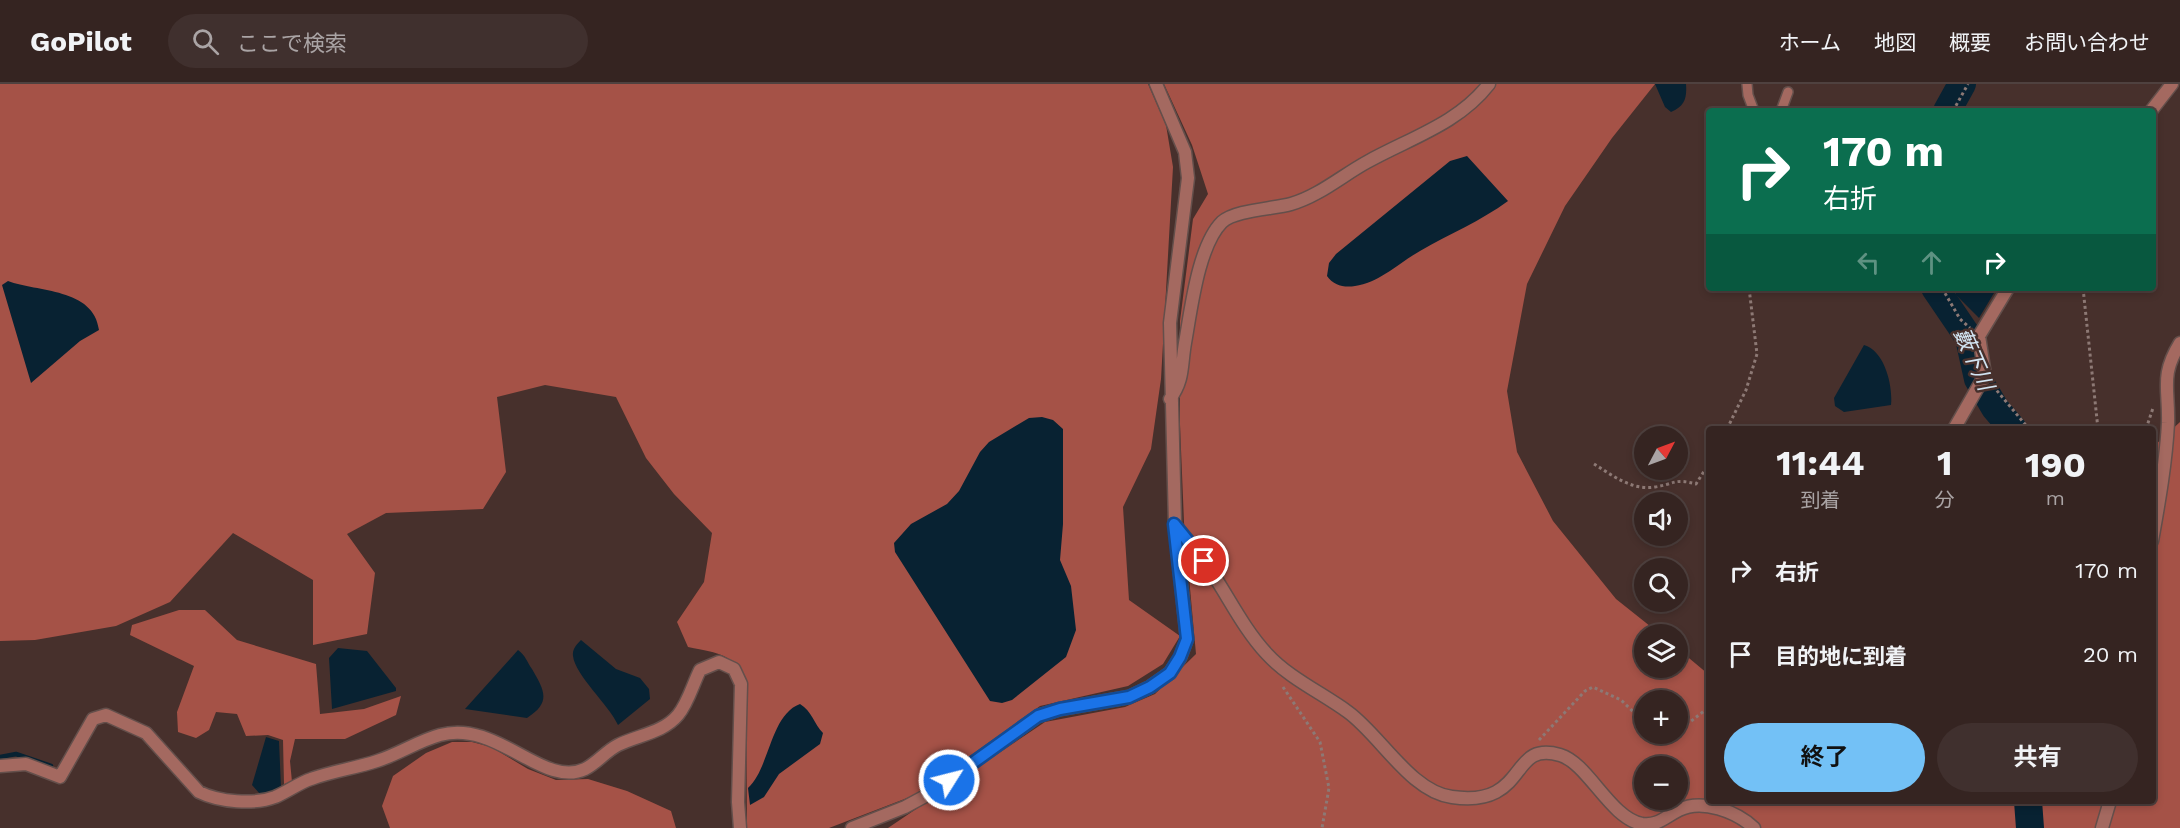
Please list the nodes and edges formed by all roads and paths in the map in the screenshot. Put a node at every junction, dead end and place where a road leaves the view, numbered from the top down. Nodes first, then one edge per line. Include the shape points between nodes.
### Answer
1 (1156, 84) edge
2 (1489, 84) edge
3 (1747, 84) edge
4 (1968, 84) edge
5 (2172, 84) edge
6 (1788, 92) dead end
7 (1753, 108) edge
8 (1782, 108) edge
9 (1955, 108) edge
10 (2153, 108) edge
11 (1749, 291) edge
12 (1944, 291) edge
13 (2006, 291) edge
14 (2083, 291) edge
15 (1979, 336) junction
16 (2180, 343) edge
17 (1982, 381) junction
18 (1170, 399) junction
19 (1728, 426) edge
20 (1956, 426) edge
21 (2026, 426) edge
22 (2098, 426) edge
23 (1594, 464) dead end
24 (1706, 468) edge
25 (2156, 512) edge
26 (1174, 524) junction
27 (1282, 686) dead end
28 (1706, 710) edge
29 (1634, 712) edge
30 (1688, 724) edge
31 (1532, 754) junction
32 (0, 766) edge
33 (2109, 804) edge
34 (740, 828) edge
35 (852, 828) edge
36 (1322, 828) edge
37 (1754, 828) edge
38 (2102, 828) edge

1 - 18 street via 1185,152 1188,178 1170,323
2 - 18 street via 1470,104 1433,130 1368,161 1317,192 1293,203 1224,220 1205,250 1184,345 1180,385
3 - 7 lane
4 - 9 path
5 - 10 street
6 - 8 lane
11 - 19 path via 1757,354 1746,390
12 - 15 path via 1960,319
13 - 15 street
14 - 22 path
15 - 17 street
16 - 25 street via 2165,384 2168,421
17 - 20 street
17 - 21 path
18 - 26 street
23 - 24 path via 1636,487 1678,480 1696,484
26 - 31 street via 1269,656 1350,713 1412,777 1448,797 1466,798 1496,792
26 - 35 street via 1187,639 1170,673 1129,697 1038,716 931,793
27 - 36 path via 1320,742 1329,788
28 - 30 path
29 - 31 path via 1621,700 1593,687 1540,737
31 - 37 street via 1545,752 1569,759 1627,818 1641,824 1654,824 1679,810 1706,806 1734,814
32 - 34 street via 26,764 60,777 93,718 106,715 146,733 199,792 239,800 273,797 312,779 379,761 422,741 456,732 488,737 547,769 572,772 584,769 617,746 664,727 680,713 700,670 719,662 734,669 741,684
33 - 38 street

